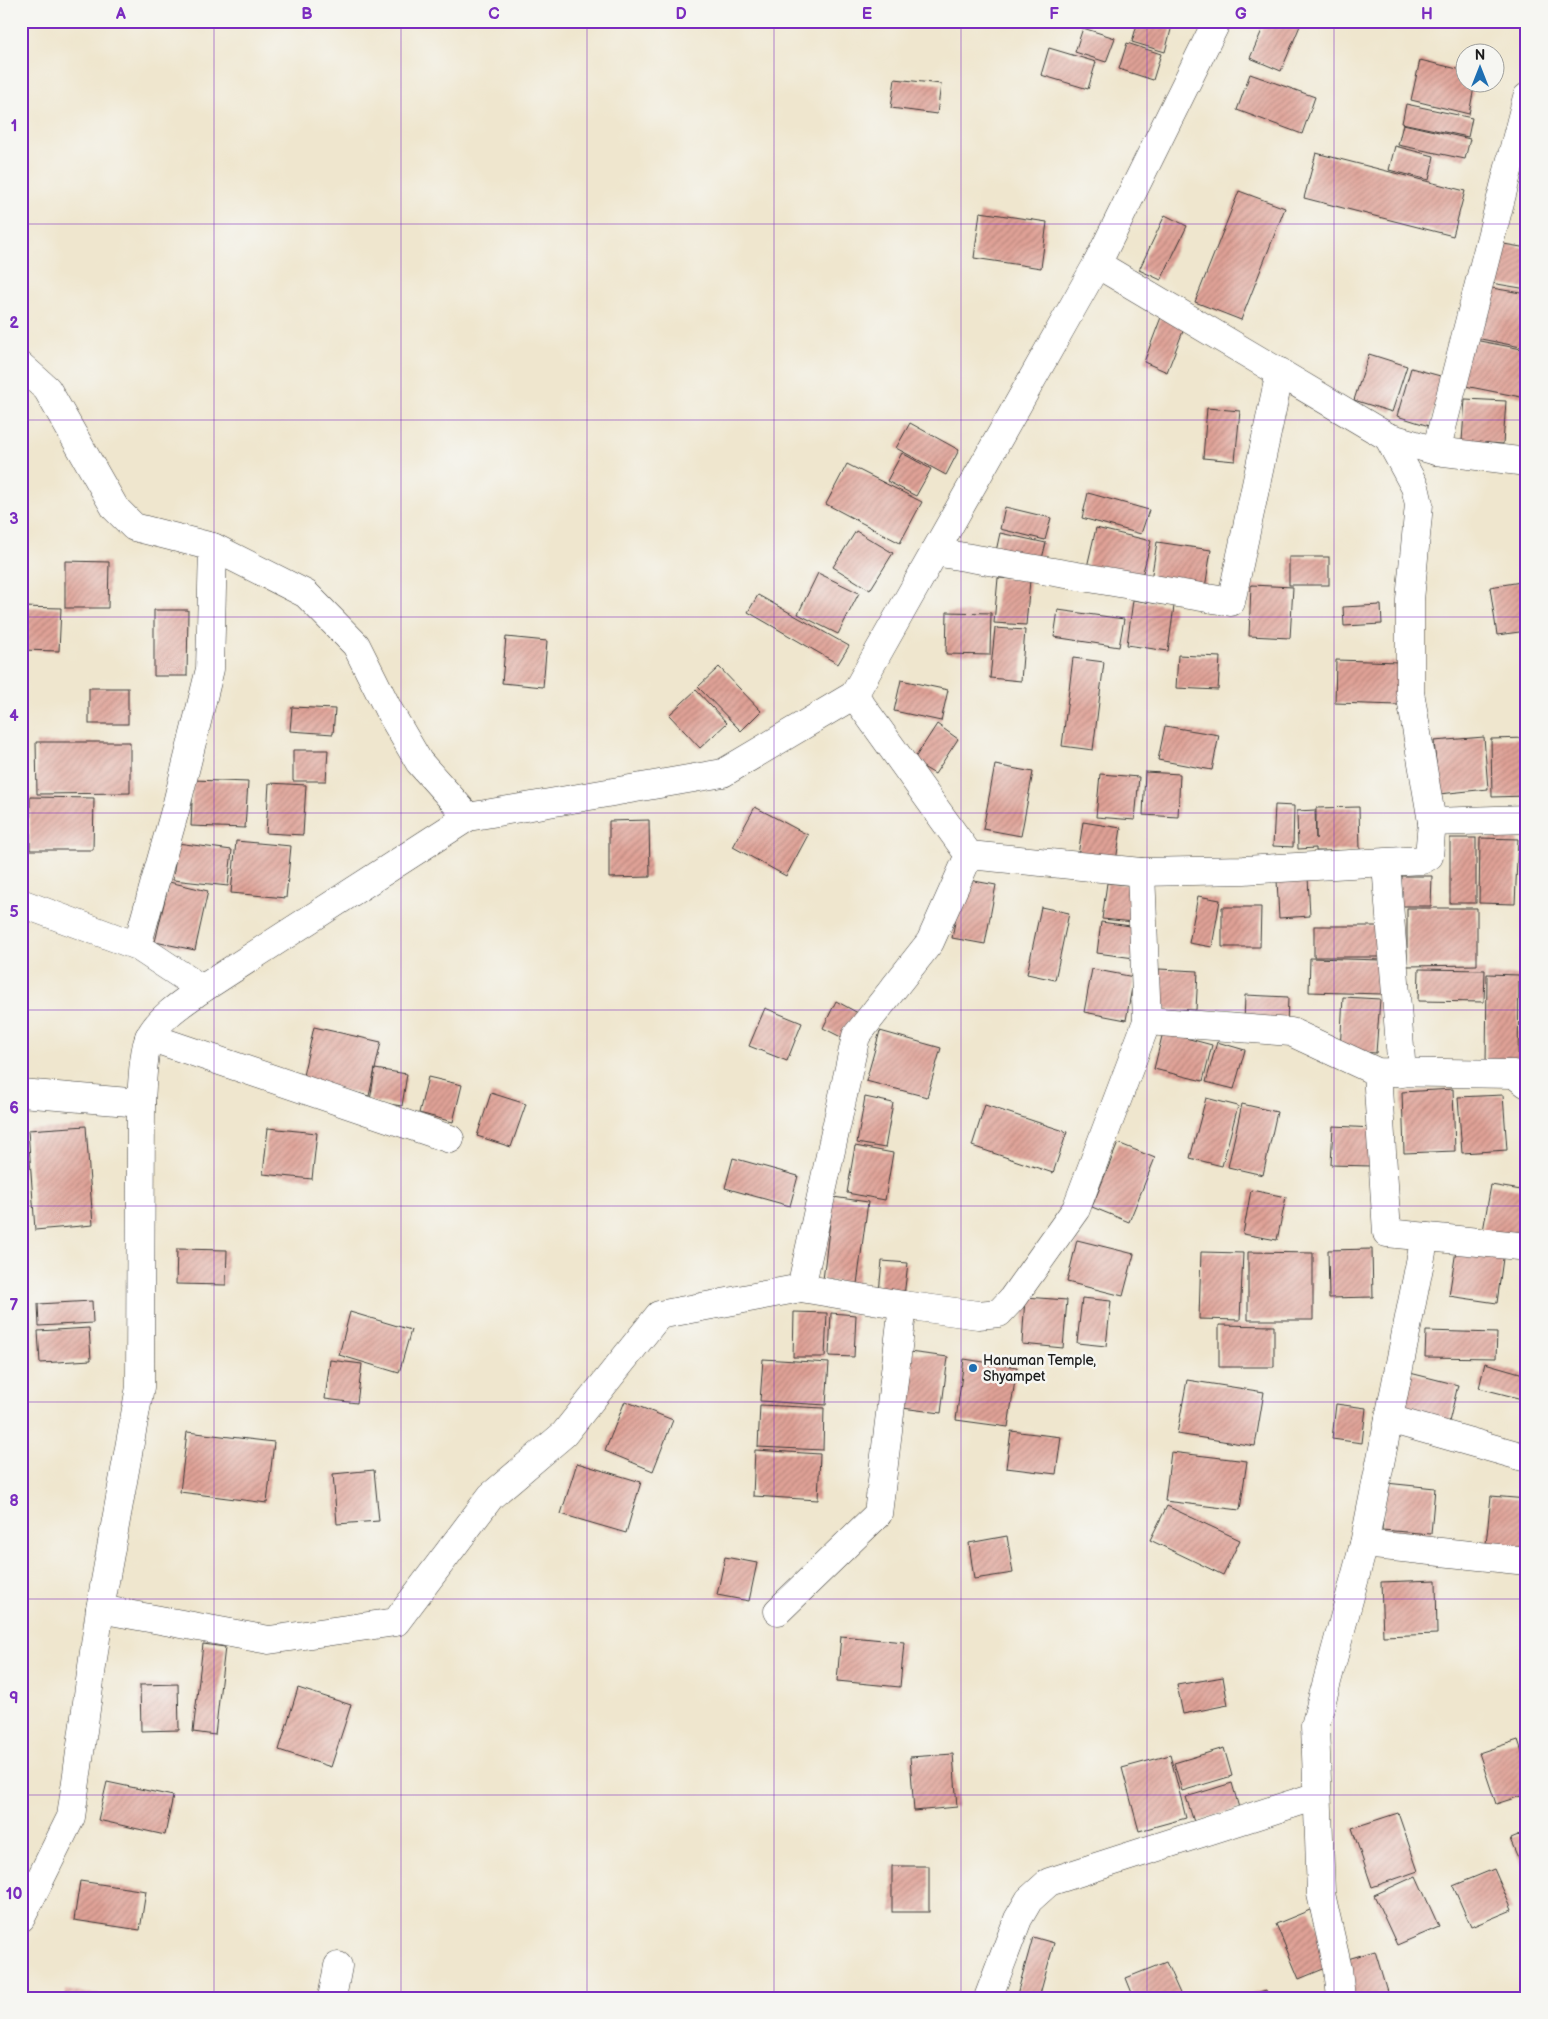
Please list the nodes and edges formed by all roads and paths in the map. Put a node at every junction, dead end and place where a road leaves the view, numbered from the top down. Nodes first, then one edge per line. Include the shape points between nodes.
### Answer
1 (1217, 21) edge
2 (1527, 97) edge
3 (1098, 264) junction
4 (21, 366) edge
5 (1280, 372) junction
6 (1388, 436) junction
7 (1436, 452) junction
8 (1527, 462) edge
9 (213, 547) junction
10 (935, 552) junction
11 (854, 695) junction
12 (468, 817) junction
13 (1527, 819) edge
14 (1432, 822) junction
15 (969, 855) junction
16 (1386, 864) junction
17 (1142, 872) junction
18 (21, 903) edge
19 (137, 946) junction
20 (202, 989) junction
21 (1147, 1021) junction
22 (149, 1037) junction
23 (1390, 1072) junction
24 (1527, 1084) edge
25 (21, 1093) edge
26 (141, 1103) junction
27 (450, 1139) dead end
28 (1425, 1237) junction
29 (1519, 1246) dead end
30 (800, 1288) junction
31 (903, 1305) junction
32 (1389, 1419) junction
33 (1527, 1458) edge
34 (1364, 1544) junction
35 (1527, 1561) edge
36 (100, 1609) junction
37 (778, 1611) dead end
38 (1318, 1796) junction
39 (21, 1918) edge
40 (338, 1966) dead end
41 (332, 1998) edge
42 (988, 1998) edge
43 (1341, 1998) edge

1 - 3 street
2 - 7 street
3 - 5 street
3 - 10 street
4 - 9 street via 47,389 115,508 134,527
5 - 6 street
5 - 10 street via 1231,602
6 - 7 street
6 - 14 street via 1415,486 1419,504 1410,600 1410,692
7 - 8 street
9 - 12 street via 306,594 356,644 388,710 419,762
9 - 19 street via 210,669
10 - 11 street
11 - 12 street via 723,773
11 - 15 street
12 - 20 street
13 - 14 street
14 - 16 street via 1429,856 1422,860
15 - 17 street
15 - 30 street via 930,942 856,1036
16 - 17 street
16 - 23 street
17 - 21 street
18 - 19 street
19 - 20 street
20 - 22 street via 171,1011
21 - 23 street via 1290,1032
21 - 31 street via 1076,1209 1012,1299 998,1314 978,1315
22 - 26 street
22 - 27 street
23 - 24 street via 1514,1074
23 - 28 street via 1387,1233
25 - 26 street
26 - 36 street via 140,1387
28 - 29 street
28 - 32 street
30 - 31 street
30 - 36 street via 659,1315 564,1434 491,1496 396,1622 269,1640
31 - 37 street via 878,1514
32 - 33 street
32 - 34 street
34 - 35 street
34 - 38 street via 1315,1726
36 - 39 street via 71,1817
38 - 42 street via 1048,1882 1029,1900 1018,1919
38 - 43 street via 1321,1894 1338,1969
40 - 41 street

